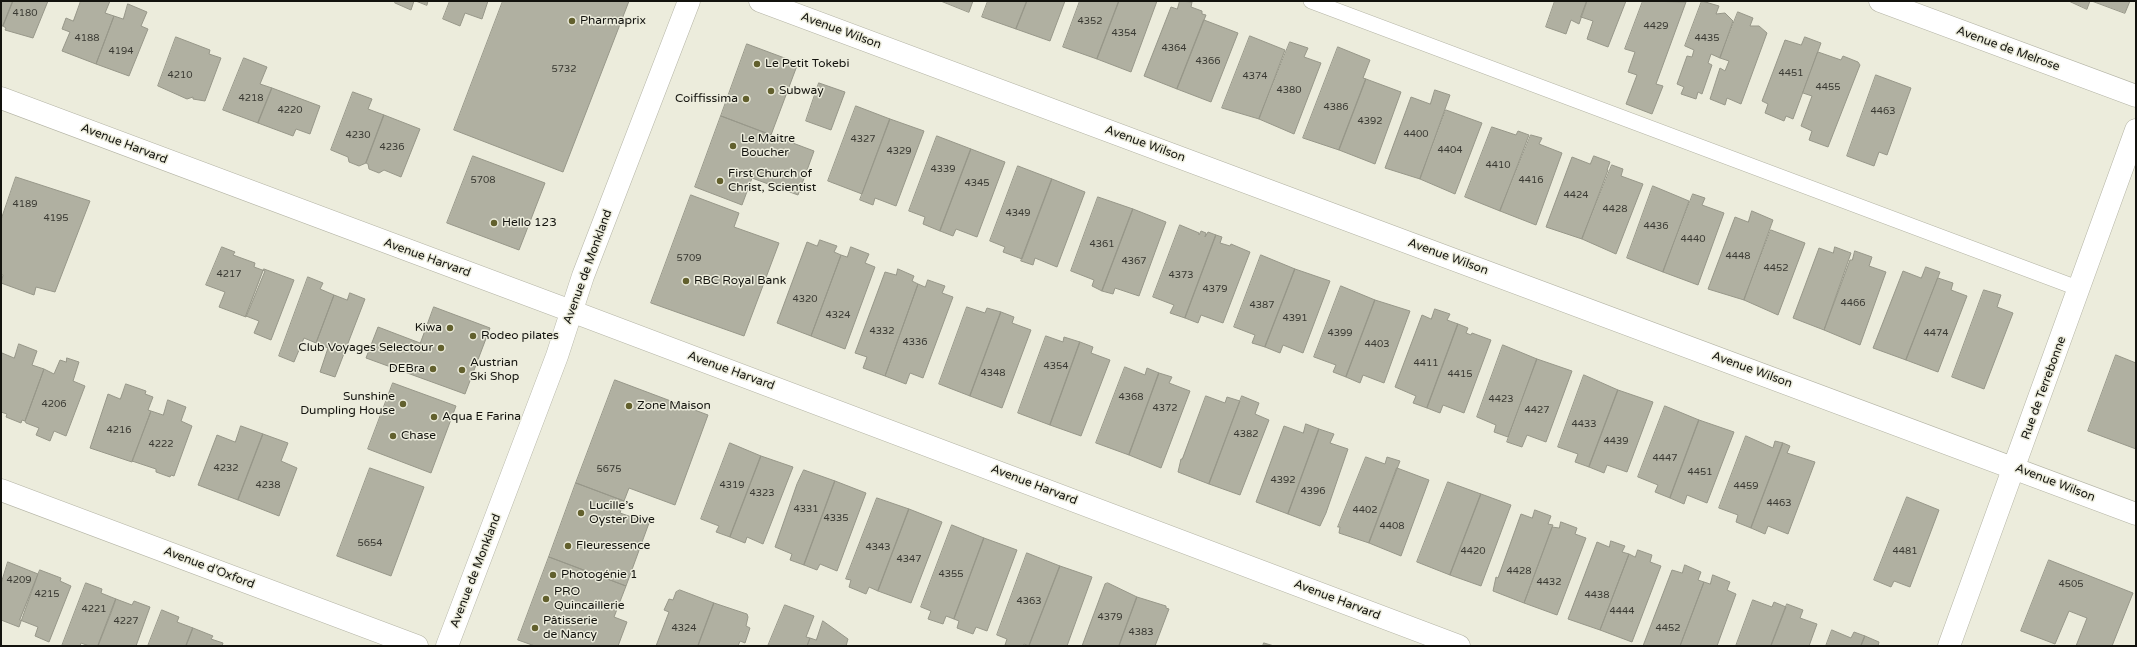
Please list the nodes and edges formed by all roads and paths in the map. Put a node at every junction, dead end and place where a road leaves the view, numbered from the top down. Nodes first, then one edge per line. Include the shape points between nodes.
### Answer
1 (689, 1) edge
2 (760, 1) edge
3 (1311, 1) edge
4 (1880, 1) edge
5 (2136, 96) edge
6 (1, 98) edge
7 (2136, 130) edge
8 (2080, 289) junction
9 (571, 311) junction
10 (2015, 468) junction
11 (1, 490) edge
12 (2136, 514) edge
13 (417, 646) edge
14 (447, 646) edge
15 (1460, 646) edge
16 (1949, 646) edge

1 - 9 street, Avenue de Monkland
2 - 10 street, Avenue Wilson
3 - 8 lane
4 - 5 street, Avenue de Melrose
6 - 9 street, Avenue Harvard
7 - 8 street, Rue de Terrebonne
8 - 10 street, Rue de Terrebonne
9 - 14 street, Avenue de Monkland via 557,356
9 - 15 street, Avenue Harvard
10 - 12 street, Avenue Wilson
10 - 16 street, Rue de Terrebonne
11 - 13 street, Avenue d'Oxford

